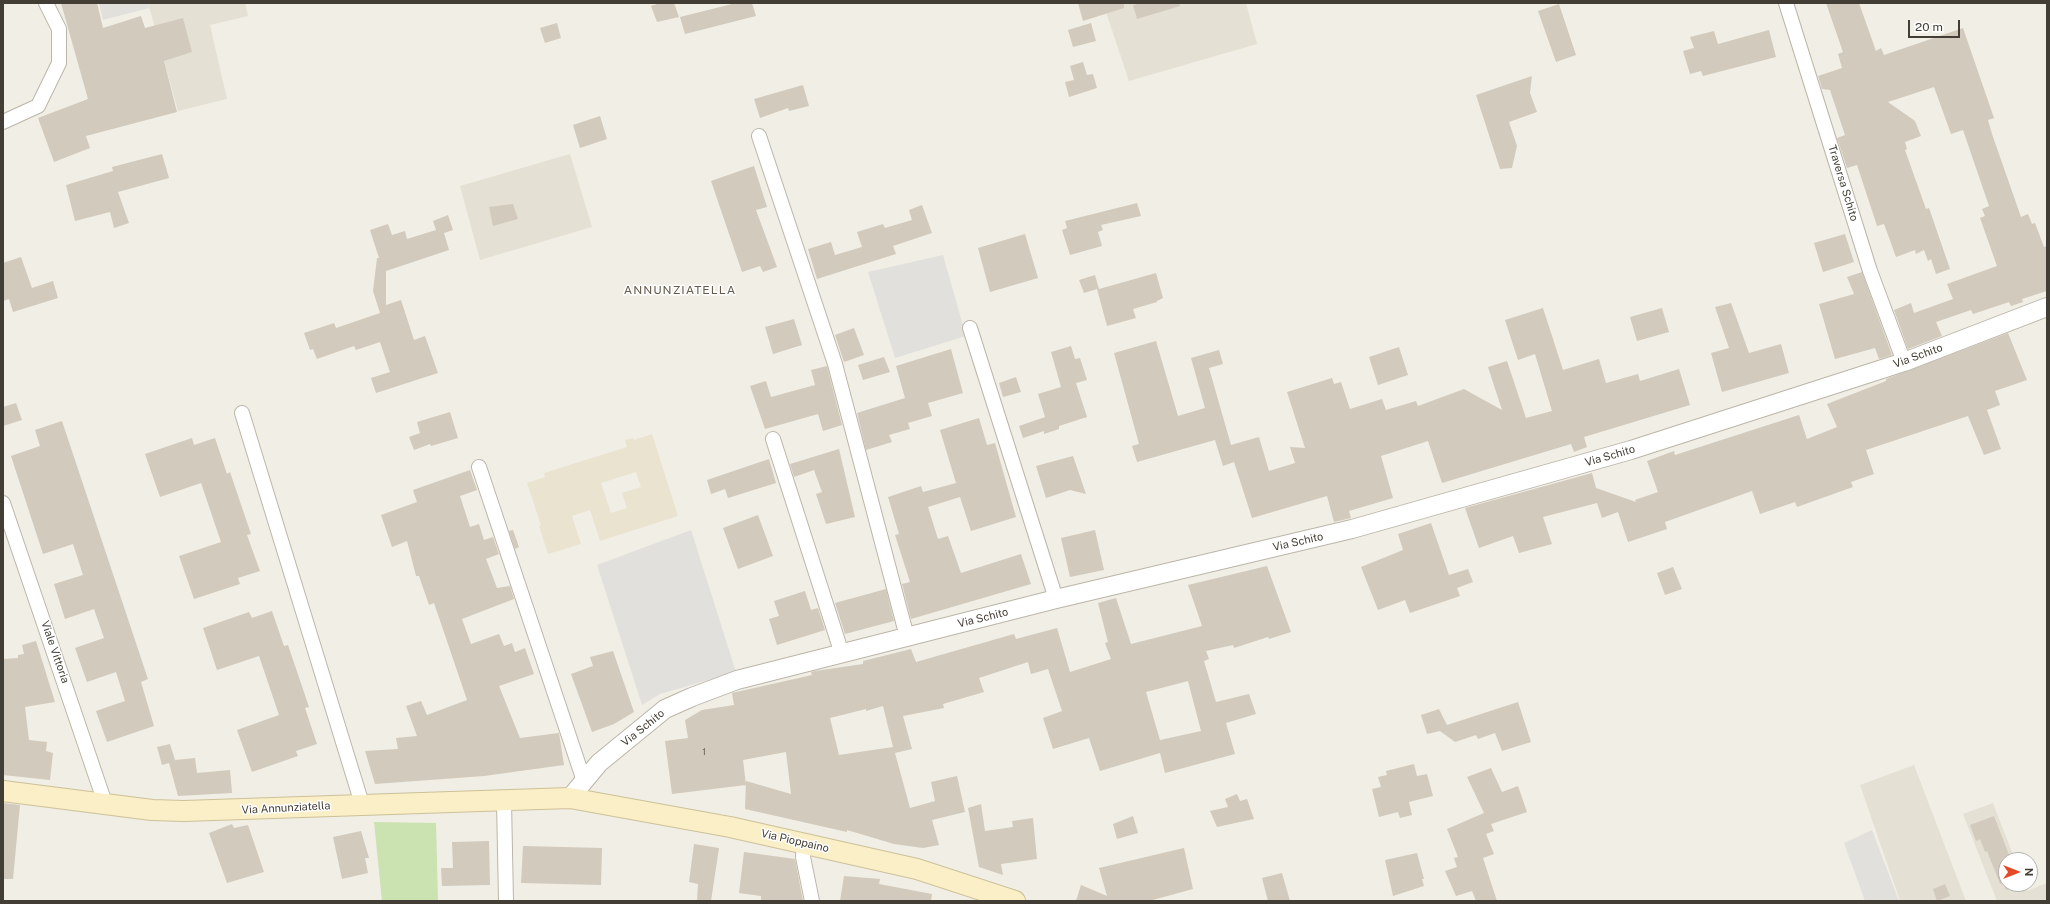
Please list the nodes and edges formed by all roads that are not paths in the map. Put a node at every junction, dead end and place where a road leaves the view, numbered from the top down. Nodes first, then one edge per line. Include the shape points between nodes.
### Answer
1 (46, 3) edge
2 (1786, 3) edge
3 (3, 122) edge
4 (759, 136) dead end
5 (2047, 307) edge
6 (970, 328) dead end
7 (1904, 362) junction
8 (242, 413) dead end
9 (773, 439) dead end
10 (479, 467) dead end
11 (3, 503) edge
12 (1056, 599) junction
13 (907, 637) junction
14 (842, 654) junction
15 (584, 781) junction
16 (3, 791) edge
17 (570, 798) junction
18 (504, 801) junction
19 (105, 803) junction
20 (362, 804) junction
21 (804, 844) junction
22 (506, 901) edge
23 (812, 901) edge
24 (1015, 901) edge

1 - 3 street via 59,29 59,63 38,106
2 - 7 street, Traversa Schito via 1870,271
4 - 13 street via 835,364
5 - 7 street, Via Schito
6 - 12 street
7 - 12 street, Via Schito via 1631,450 1359,527
8 - 20 street
9 - 14 street
10 - 15 street
11 - 19 street, Viale Vittoria
12 - 13 street, Via Schito
13 - 14 street, Via Schito
14 - 15 street, Via Schito via 737,680 665,709 599,763
15 - 17 street, Via Schito
16 - 19 main road, Via Annunziatella
17 - 18 main road, Via Annunziatella
17 - 21 main road, Via Pioppaino via 730,827
18 - 20 main road, Via Annunziatella
18 - 22 street
19 - 20 main road, Via Annunziatella via 152,810 184,811
21 - 23 street via 803,857
21 - 24 main road, Via Pioppaino via 917,869

